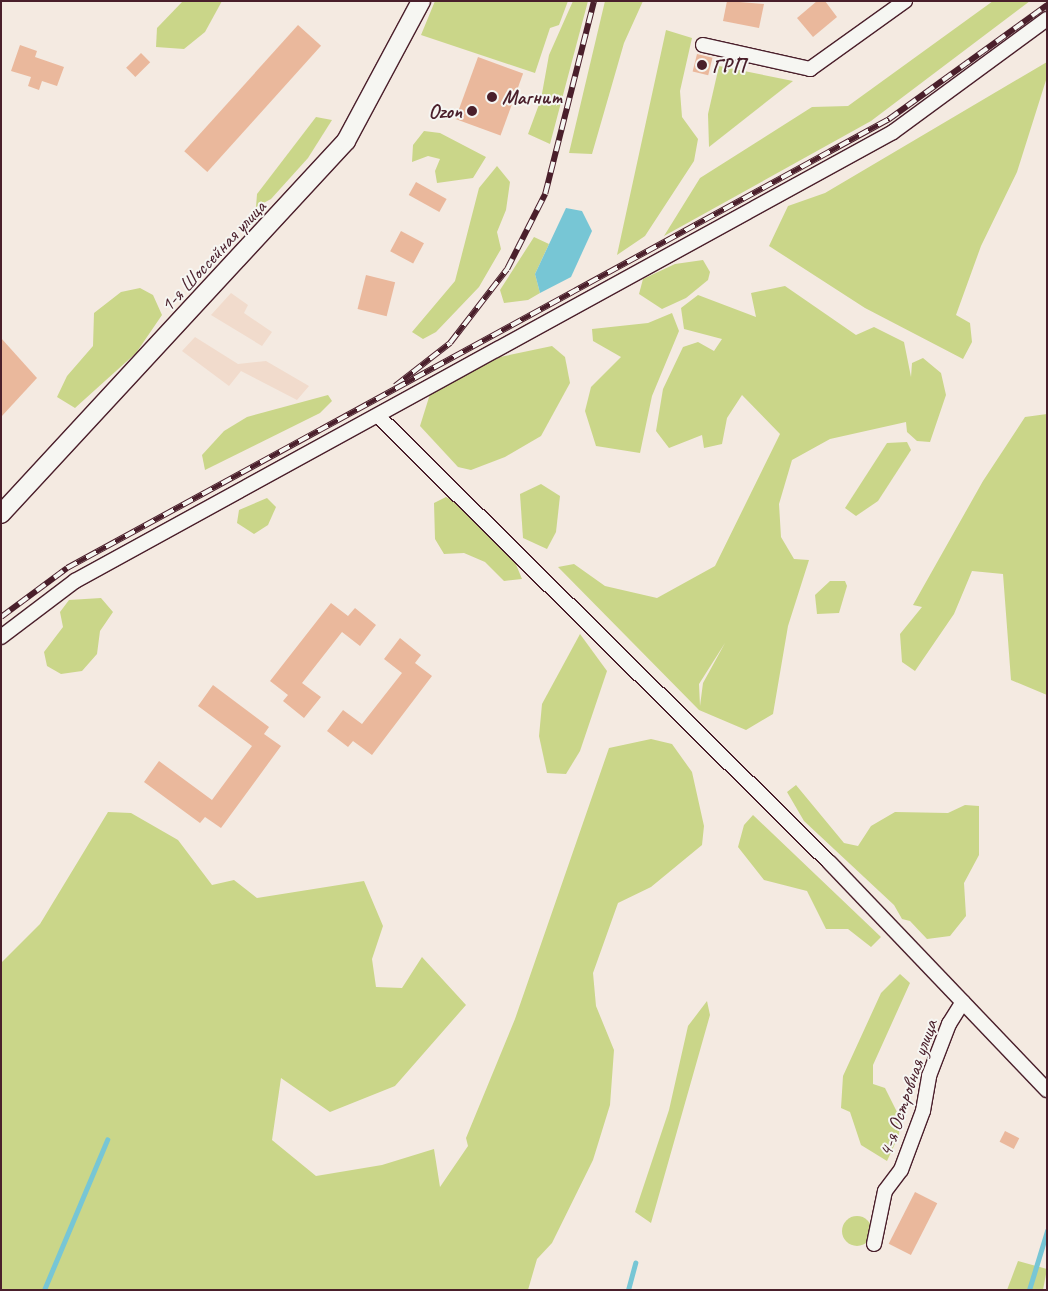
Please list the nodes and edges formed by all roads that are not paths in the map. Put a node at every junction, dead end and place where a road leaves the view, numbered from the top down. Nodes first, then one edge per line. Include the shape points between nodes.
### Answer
1 (420, 1) edge
2 (905, 1) edge
3 (1047, 19) edge
4 (703, 45) dead end
5 (378, 416) junction
6 (1, 514) edge
7 (1, 637) edge
8 (963, 1002) junction
9 (1047, 1090) edge
10 (874, 1244) dead end

1 - 6 street, 1-я Шоссейная улица via 346,141
2 - 4 street via 810,69
3 - 5 street via 893,132
5 - 7 street via 75,582
5 - 8 street via 830,863
8 - 9 street
8 - 10 street, 4-я Островная улица via 949,1024 929,1076 923,1111 901,1170 885,1191

